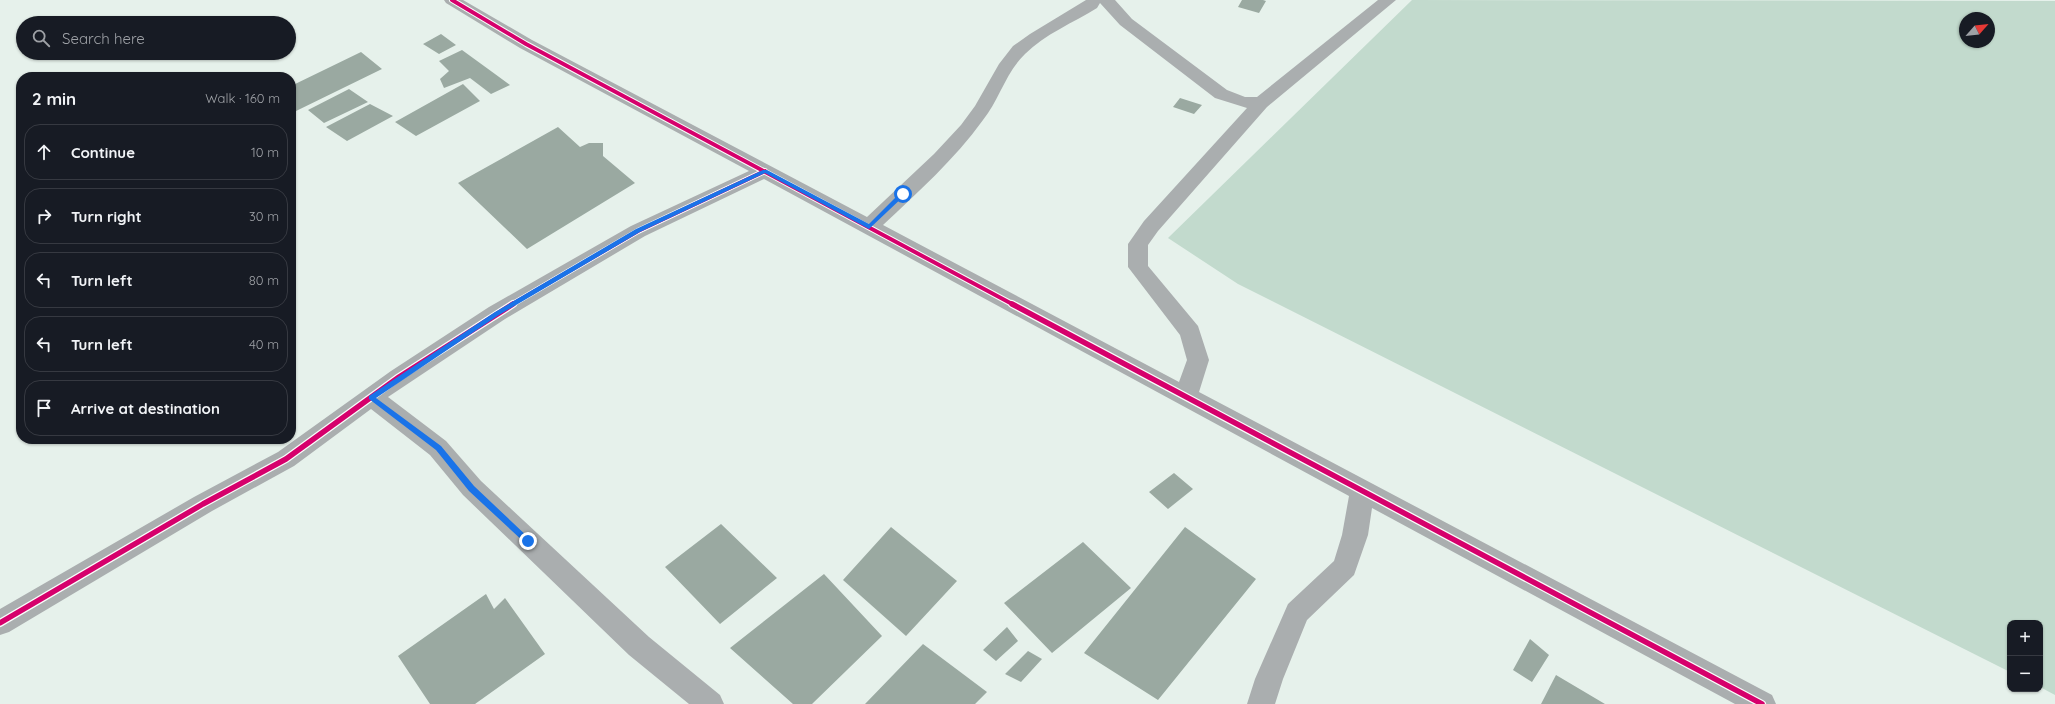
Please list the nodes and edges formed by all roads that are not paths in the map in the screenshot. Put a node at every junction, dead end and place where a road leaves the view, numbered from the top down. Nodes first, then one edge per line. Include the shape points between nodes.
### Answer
1 (452, 0) edge
2 (1094, 0) edge
3 (1106, 0) edge
4 (1388, 0) edge
5 (1260, 102) junction
6 (765, 171) junction
7 (869, 227) junction
8 (1186, 396) junction
9 (372, 398) junction
10 (1362, 490) junction
11 (0, 623) edge
12 (710, 704) edge
13 (1260, 704) edge
14 (1762, 704) edge

1 - 6 street via 526,44
2 - 7 street via 1091,5 1048,29 1019,50 1008,63 979,114 948,150
3 - 5 street via 1126,22 1221,94 1243,102
4 - 5 street
5 - 8 street via 1138,244 1138,267 1190,332 1198,360
6 - 7 street
6 - 9 street via 638,231 497,313
7 - 8 street
8 - 10 street
9 - 11 street via 286,459 203,504
9 - 12 street via 438,448 472,488 639,646
10 - 13 street via 1355,535 1345,567 1298,612
10 - 14 street

